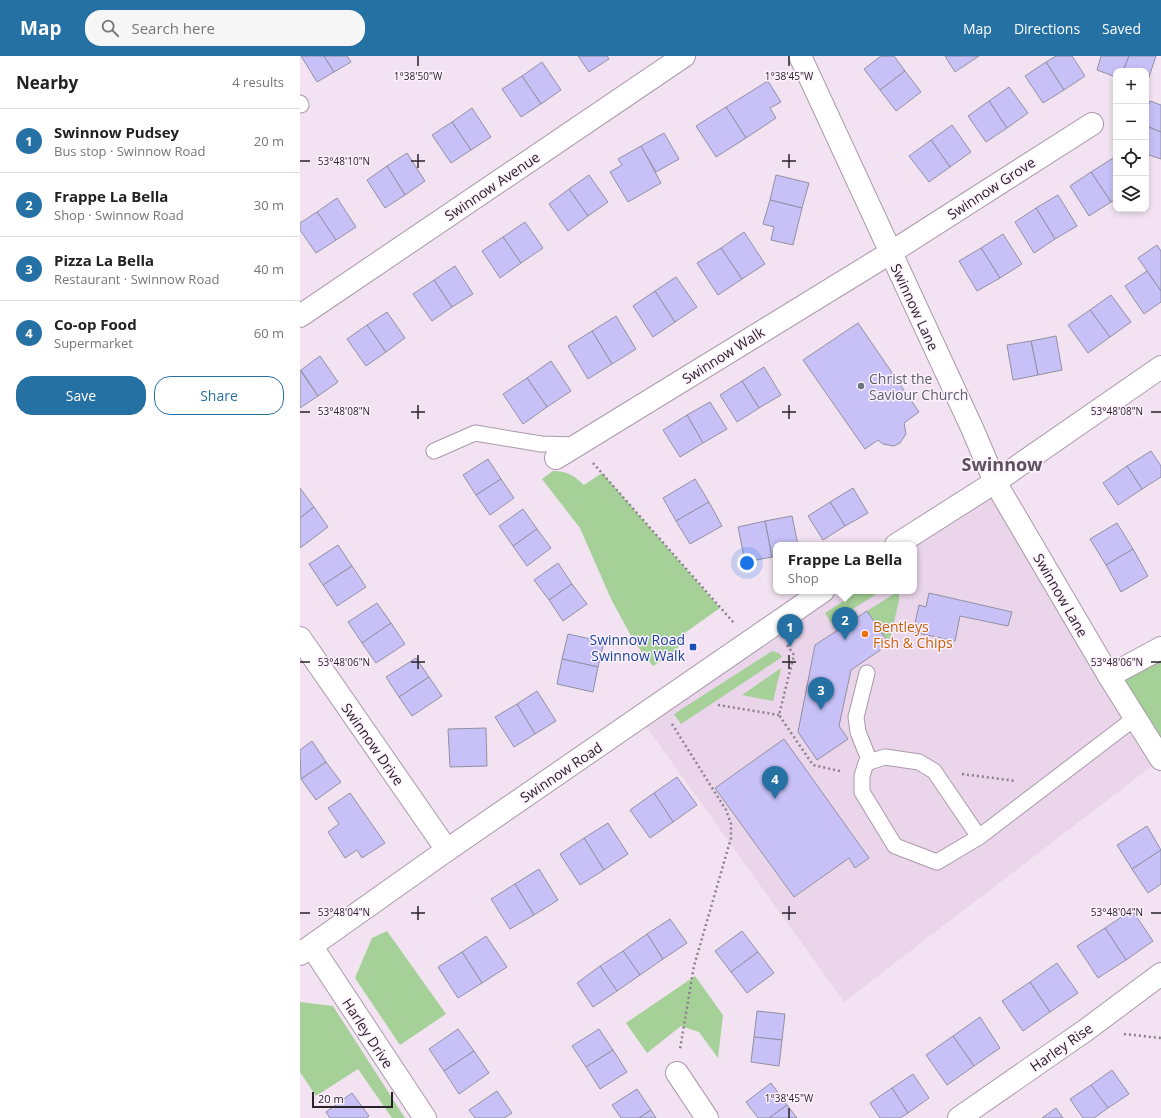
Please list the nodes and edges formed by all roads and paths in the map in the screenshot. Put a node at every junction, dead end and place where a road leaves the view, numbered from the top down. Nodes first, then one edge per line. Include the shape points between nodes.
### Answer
1 (684, 56) edge
2 (800, 56) edge
3 (1092, 124) dead end
4 (890, 253) junction
5 (300, 316) edge
6 (1161, 367) edge
7 (577, 445) junction
8 (434, 451) dead end
9 (556, 458) dead end
10 (995, 482) junction
11 (901, 542) edge
12 (819, 594) edge
13 (774, 626) junction
14 (300, 638) edge
15 (750, 642) junction
16 (1161, 648) edge
17 (867, 673) dead end
18 (1109, 676) junction
19 (660, 704) junction
20 (718, 705) dead end
21 (779, 715) junction
22 (1135, 718) junction
23 (1161, 759) edge
24 (870, 762) junction
25 (934, 771) junction
26 (862, 776) junction
27 (1047, 785) junction
28 (978, 837) junction
29 (447, 850) junction
30 (306, 950) edge
31 (1161, 974) edge
32 (677, 1073) joint
33 (425, 1118) edge
34 (707, 1118) edge
35 (959, 1118) edge

1 - 5 street, Swinnow Avenue
2 - 4 street, Swinnow Lane
3 - 4 street, Swinnow Grove
4 - 7 street, Swinnow Walk
4 - 10 street, Swinnow Lane
6 - 10 street
7 - 8 lane via 541,444 475,433
7 - 9 street, Swinnow Walk
7 - 15 path
10 - 11 street
10 - 18 street, Swinnow Lane
12 - 13 street, Swinnow Road
13 - 15 street, Swinnow Road
13 - 21 path via 794,655
14 - 29 street, Swinnow Drive
15 - 19 street, Swinnow Road
16 - 18 street
17 - 24 lane via 856,717 858,732
18 - 22 street, Swinnow Lane
19 - 29 street, Swinnow Road
19 - 32 path via 726,810 731,824 731,838 694,966
20 - 21 path
21 - 26 path via 813,765
22 - 23 street, Swinnow Lane
22 - 27 lane
24 - 25 lane via 885,757 919,762
24 - 26 lane via 866,763
25 - 27 path
25 - 28 lane
26 - 28 lane via 862,792 895,846 937,862
27 - 28 lane
29 - 30 street, Swinnow Road
30 - 33 street, Harley Drive
31 - 35 street, Harley Rise via 1086,1030
32 - 34 street

